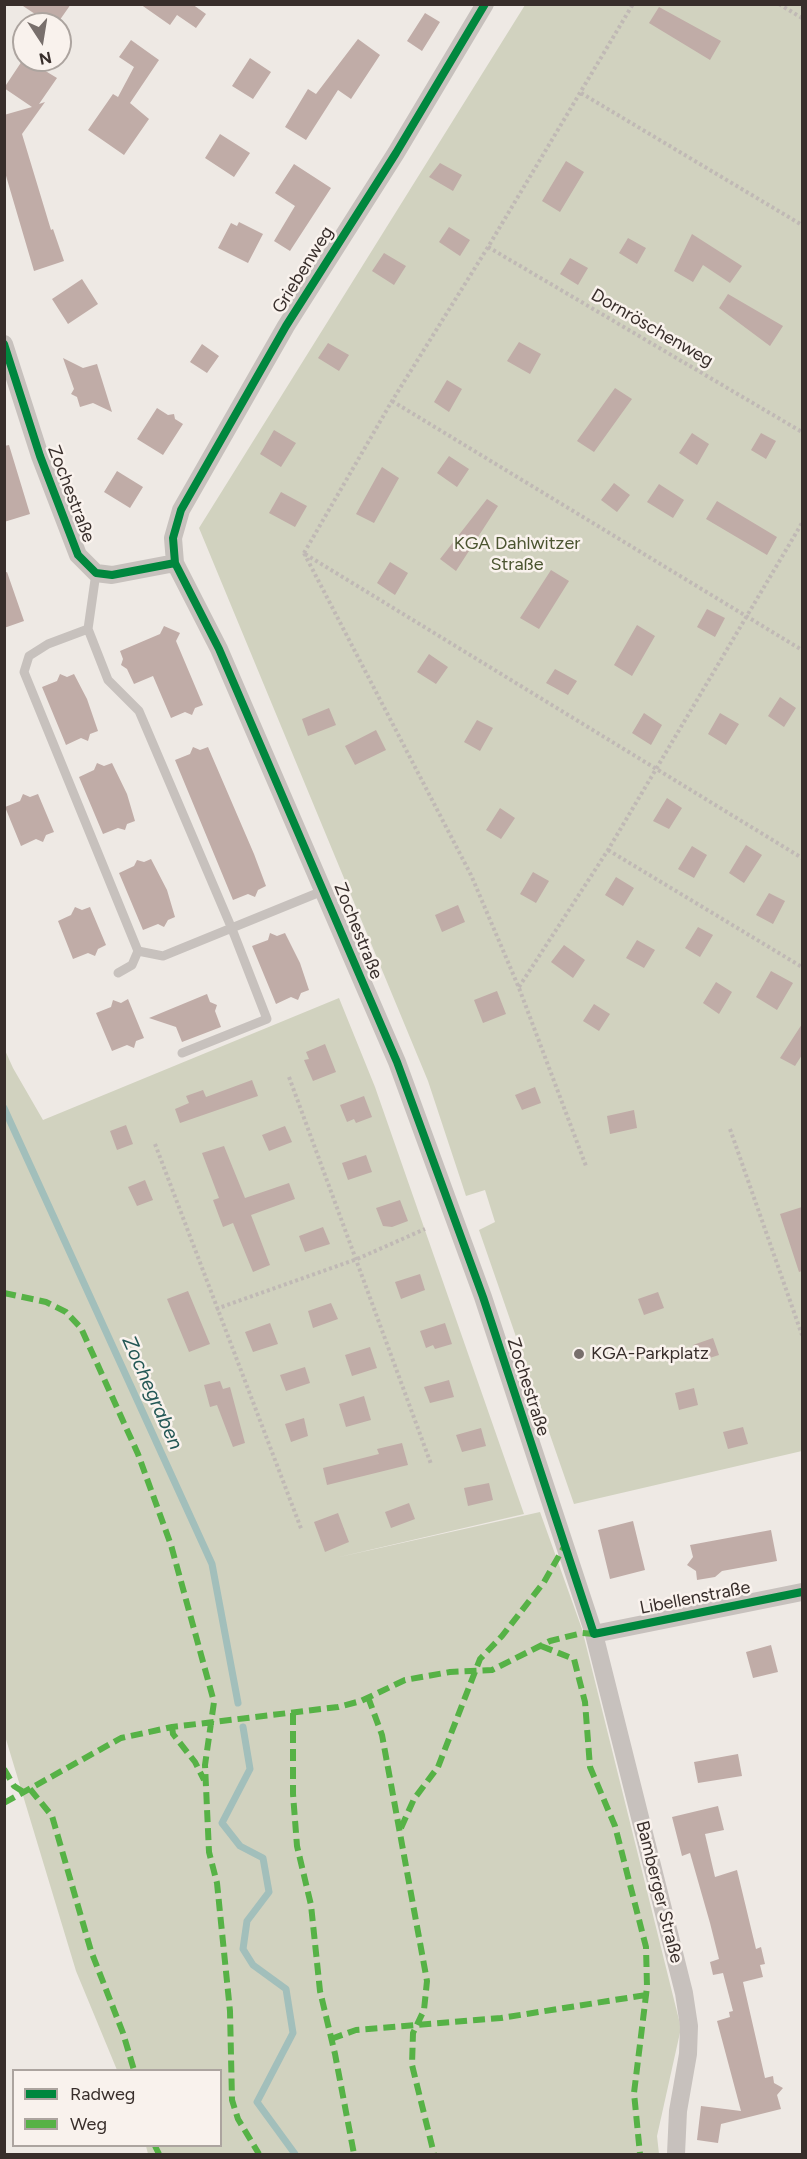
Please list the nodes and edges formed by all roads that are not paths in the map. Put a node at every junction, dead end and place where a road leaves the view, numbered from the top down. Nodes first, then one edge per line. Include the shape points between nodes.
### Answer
1 (485, 4) edge
2 (4, 344) edge
3 (175, 563) junction
4 (96, 573) junction
5 (88, 628) junction
6 (325, 890) junction
7 (232, 929) junction
8 (138, 951) junction
9 (118, 974) dead end
10 (182, 1053) dead end
11 (802, 1592) edge
12 (594, 1634) junction
13 (676, 2154) edge

1 - 3 street, Griebenweg via 286,326 181,510 173,538
2 - 4 street, Zochestraße via 70,540
3 - 4 street via 112,575
3 - 6 street, Zochestraße via 219,649
4 - 5 lane
5 - 7 lane via 108,680 139,711
5 - 8 lane via 29,656 24,672
6 - 7 lane, Zochestraße
6 - 12 street, Zochestraße via 401,1073 460,1231
7 - 8 lane, Zochestraße via 163,956
7 - 10 lane via 267,1019
8 - 9 lane via 132,964
11 - 12 street, Libellenstraße
12 - 13 street, Bamberger Straße via 684,1993 688,2054 678,2111

